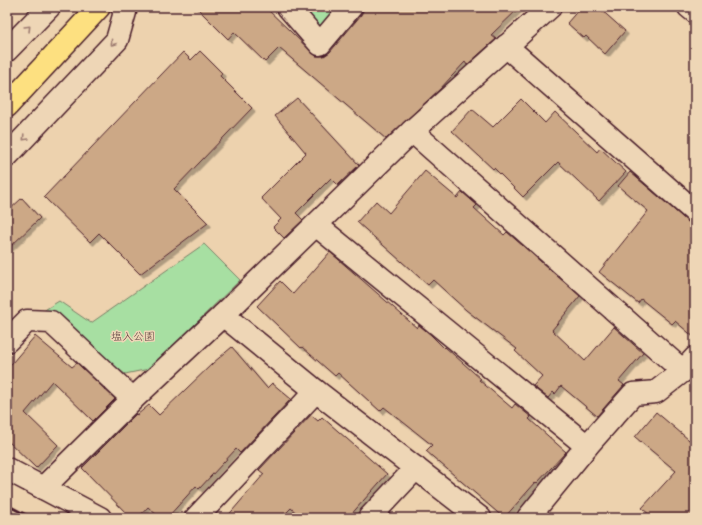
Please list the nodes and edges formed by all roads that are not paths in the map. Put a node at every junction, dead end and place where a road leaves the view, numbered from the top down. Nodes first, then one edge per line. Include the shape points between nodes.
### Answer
1 (49, 7) edge
2 (122, 7) edge
3 (288, 7) edge
4 (351, 7) edge
5 (550, 7) edge
6 (689, 7) edge
7 (96, 10) edge
8 (695, 12) edge
9 (506, 46) junction
10 (7, 50) edge
11 (7, 106) edge
12 (412, 131) junction
13 (7, 156) edge
14 (695, 212) edge
15 (316, 225) junction
16 (223, 315) junction
17 (7, 341) edge
18 (689, 364) edge
19 (316, 391) junction
20 (133, 399) junction
21 (586, 446) junction
22 (416, 468) junction
23 (7, 469) edge
24 (43, 488) junction
25 (100, 518) edge
26 (196, 518) edge
27 (368, 518) edge
28 (480, 518) edge
29 (528, 518) edge

10 -> 1 street
2 -> 13 street via 125,12 117,40
3 - 4 street via 320,44
5 - 9 street
6 - 8 street
7 - 11 main road
9 - 12 street
9 - 14 street
12 - 15 street
12 - 18 street
15 - 16 street
15 - 21 street
16 - 19 street
16 - 20 street
17 - 20 street via 27,321 51,322
18 - 21 street via 656,392 633,394
19 - 22 street
19 - 26 street
20 - 24 street
21 - 29 street
22 - 27 street
22 - 28 street
23 - 24 street
24 - 25 street

